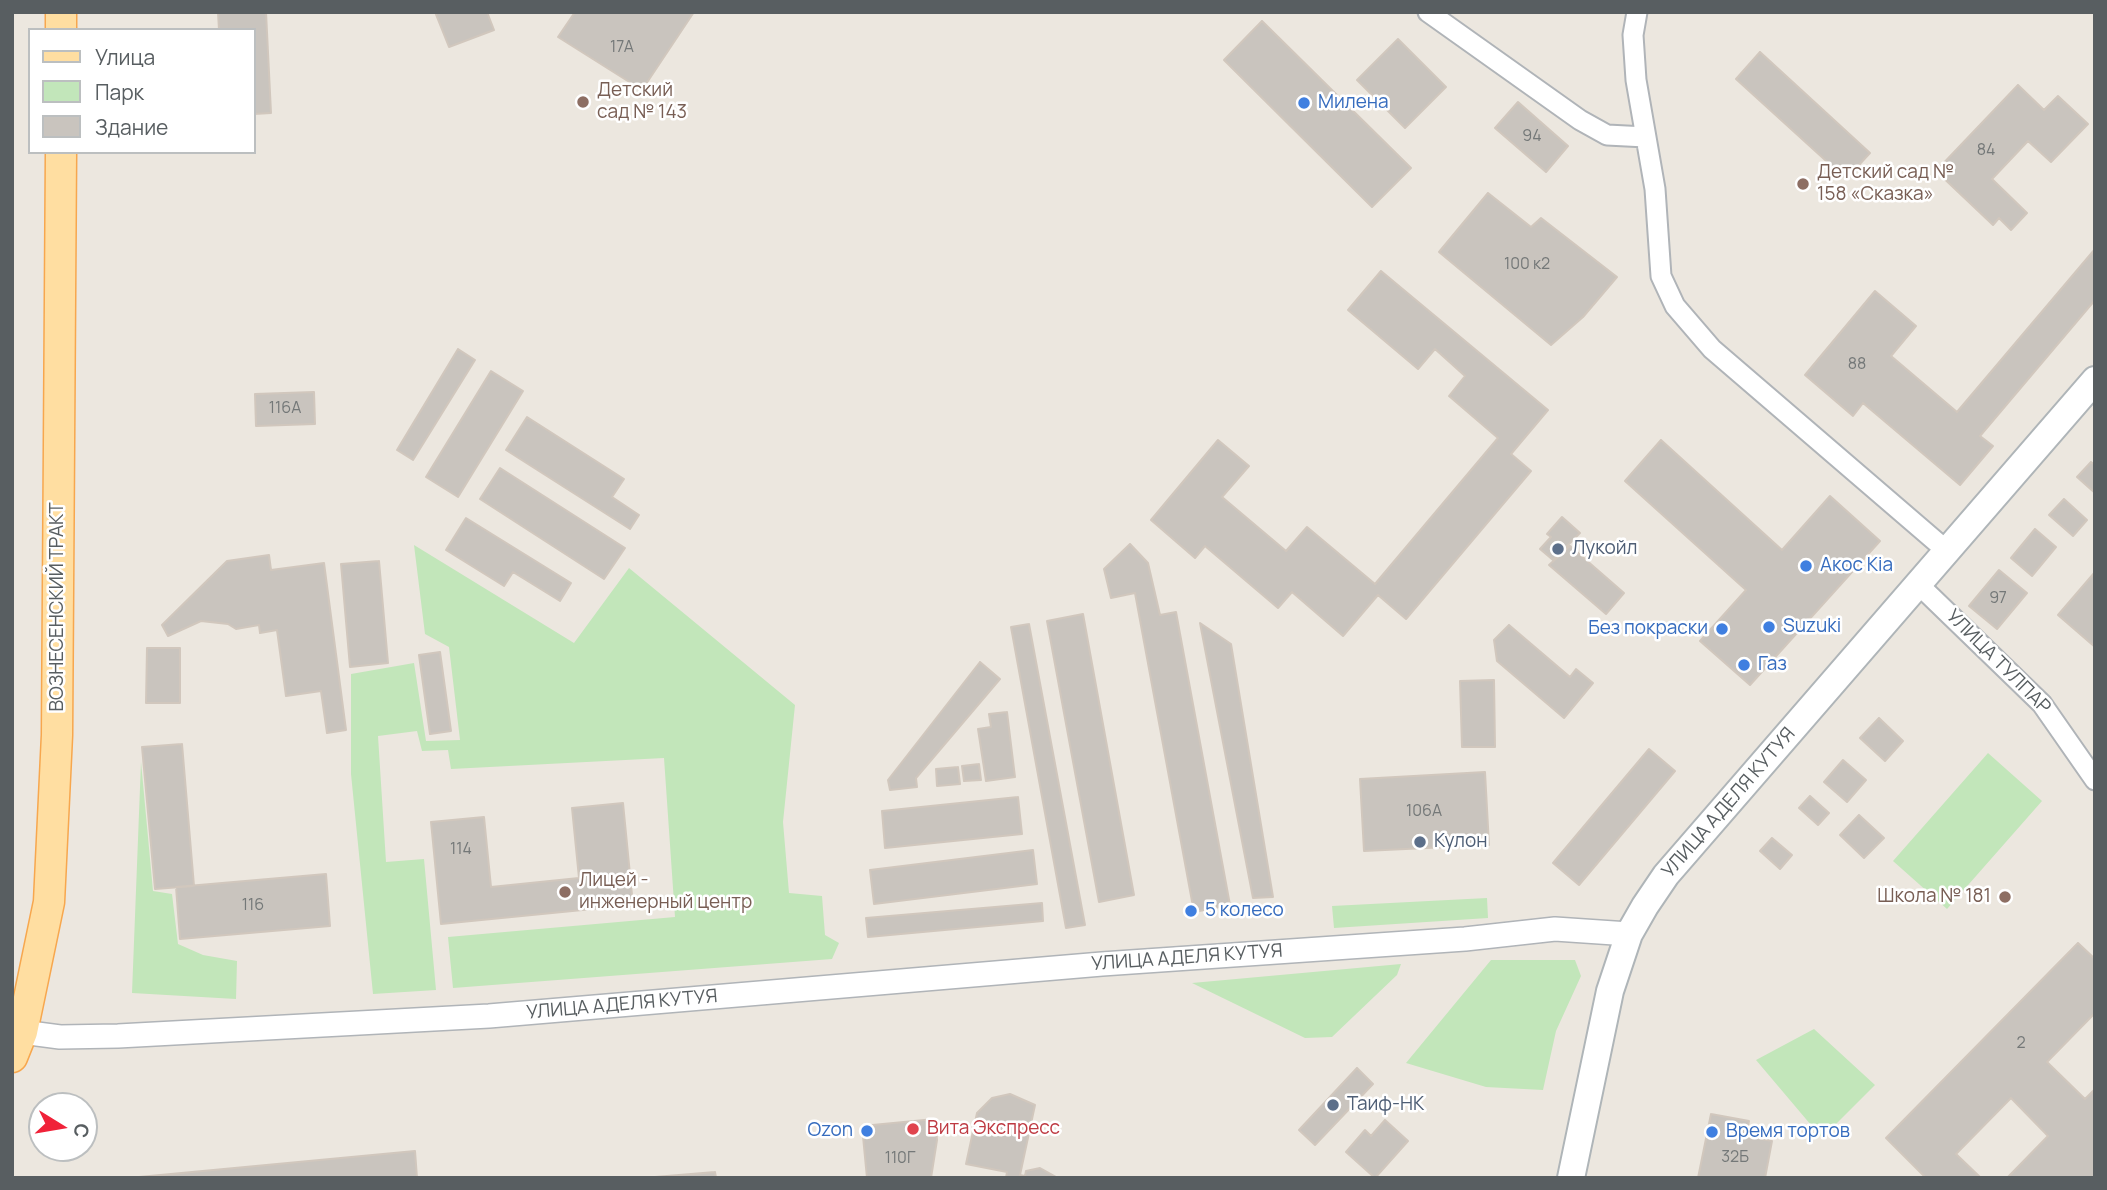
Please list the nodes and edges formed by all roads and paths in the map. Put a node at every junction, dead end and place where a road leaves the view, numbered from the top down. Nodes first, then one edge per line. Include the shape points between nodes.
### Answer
1 (1428, 12) edge
2 (1637, 12) edge
3 (1646, 137) junction
4 (61, 154) edge
5 (2095, 380) edge
6 (1947, 551) junction
7 (1918, 584) junction
8 (2095, 780) edge
9 (1629, 934) junction
10 (17, 1044) edge
11 (1571, 1178) edge

1 - 3 street via 1580,120 1607,135
2 - 3 street via 1633,35
3 - 6 street via 1661,276 1675,306 1712,349
4 - 10 main road, ВОЗНЕСЕНСКИЙ ТРАКТ via 56,749 49,902
5 - 6 main road, УЛИЦА АДЕЛЯ КУТУЯ
6 - 7 main road, УЛИЦА АДЕЛЯ КУТУЯ
7 - 8 street, УЛИЦА ТУЛПАР via 2042,704
7 - 9 main road, УЛИЦА АДЕЛЯ КУТУЯ via 1665,875
9 - 10 street, УЛИЦА АДЕЛЯ КУТУЯ via 1555,929 489,1016 60,1037
9 - 11 main road via 1610,991

